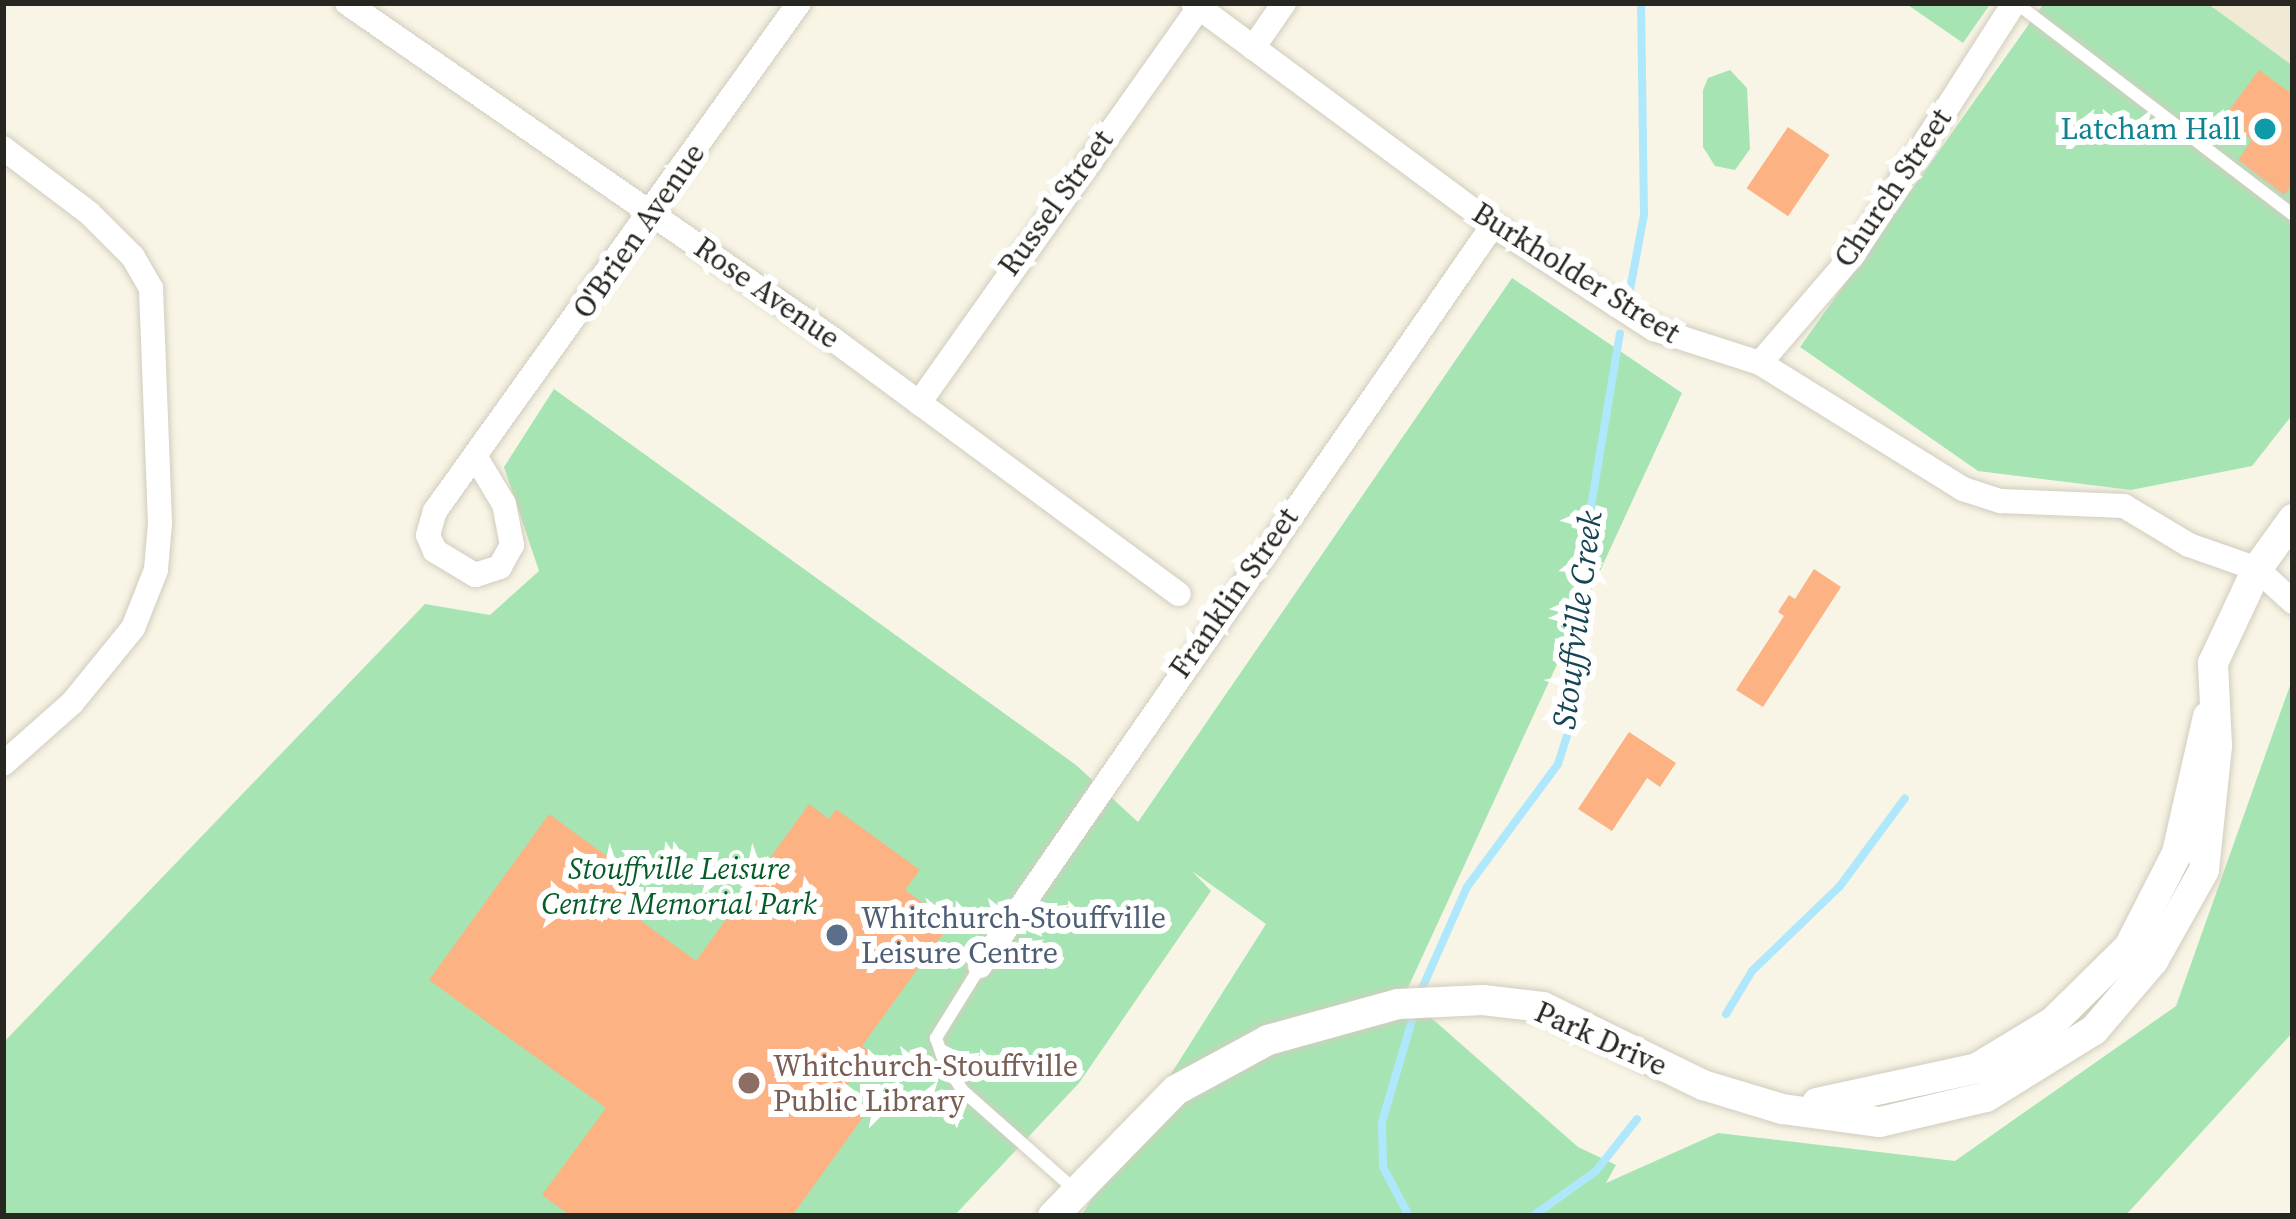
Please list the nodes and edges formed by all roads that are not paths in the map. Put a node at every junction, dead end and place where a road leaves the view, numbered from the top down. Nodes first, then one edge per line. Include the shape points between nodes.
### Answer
1 (347, 3) edge
2 (799, 3) edge
3 (1285, 3) edge
4 (2015, 3) edge
5 (1196, 5) edge
6 (1253, 48) junction
7 (3, 148) edge
8 (653, 213) junction
9 (2293, 214) edge
10 (1493, 225) junction
11 (1760, 363) junction
12 (919, 403) junction
13 (475, 456) junction
14 (2293, 520) edge
15 (2257, 569) junction
16 (1179, 594) dead end
17 (2293, 602) edge
18 (3, 764) edge
19 (980, 966) joint
20 (1077, 1192) junction
21 (1053, 1216) edge

1 - 8 street, Rose Avenue
2 - 8 street, O'Brien Avenue
3 - 6 street
4 - 9 lane
4 - 11 street, Church Street via 1853,255
5 - 6 street, Burkholder Street
5 - 12 street, Russel Street
6 - 10 street, Burkholder Street
7 - 18 street via 89,213 151,288 160,523 156,570 133,628 72,703
8 - 12 street, Rose Avenue
8 - 13 street, O'Brien Avenue
10 - 11 street, Burkholder Street via 1678,342
10 - 19 street, Franklin Street
11 - 15 street, Burkholder Street via 1963,489 2001,501 2124,506 2189,545
12 - 16 street, Rose Avenue
13 - 13 street, O'Brien Avenue via 504,504 512,545 500,567 475,575 435,551 428,535 435,511
14 - 15 street, Park Drive
15 - 17 street
15 - 20 street, Park Drive via 2213,663 2217,746 2204,870 2153,962 2094,1030 1985,1096 1880,1122 1782,1109 1703,1085 1543,1007 1483,1000 1356,1010 1268,1040 1176,1090
19 - 20 lane via 936,1038 944,1061 962,1090
20 - 21 street, Park Drive

